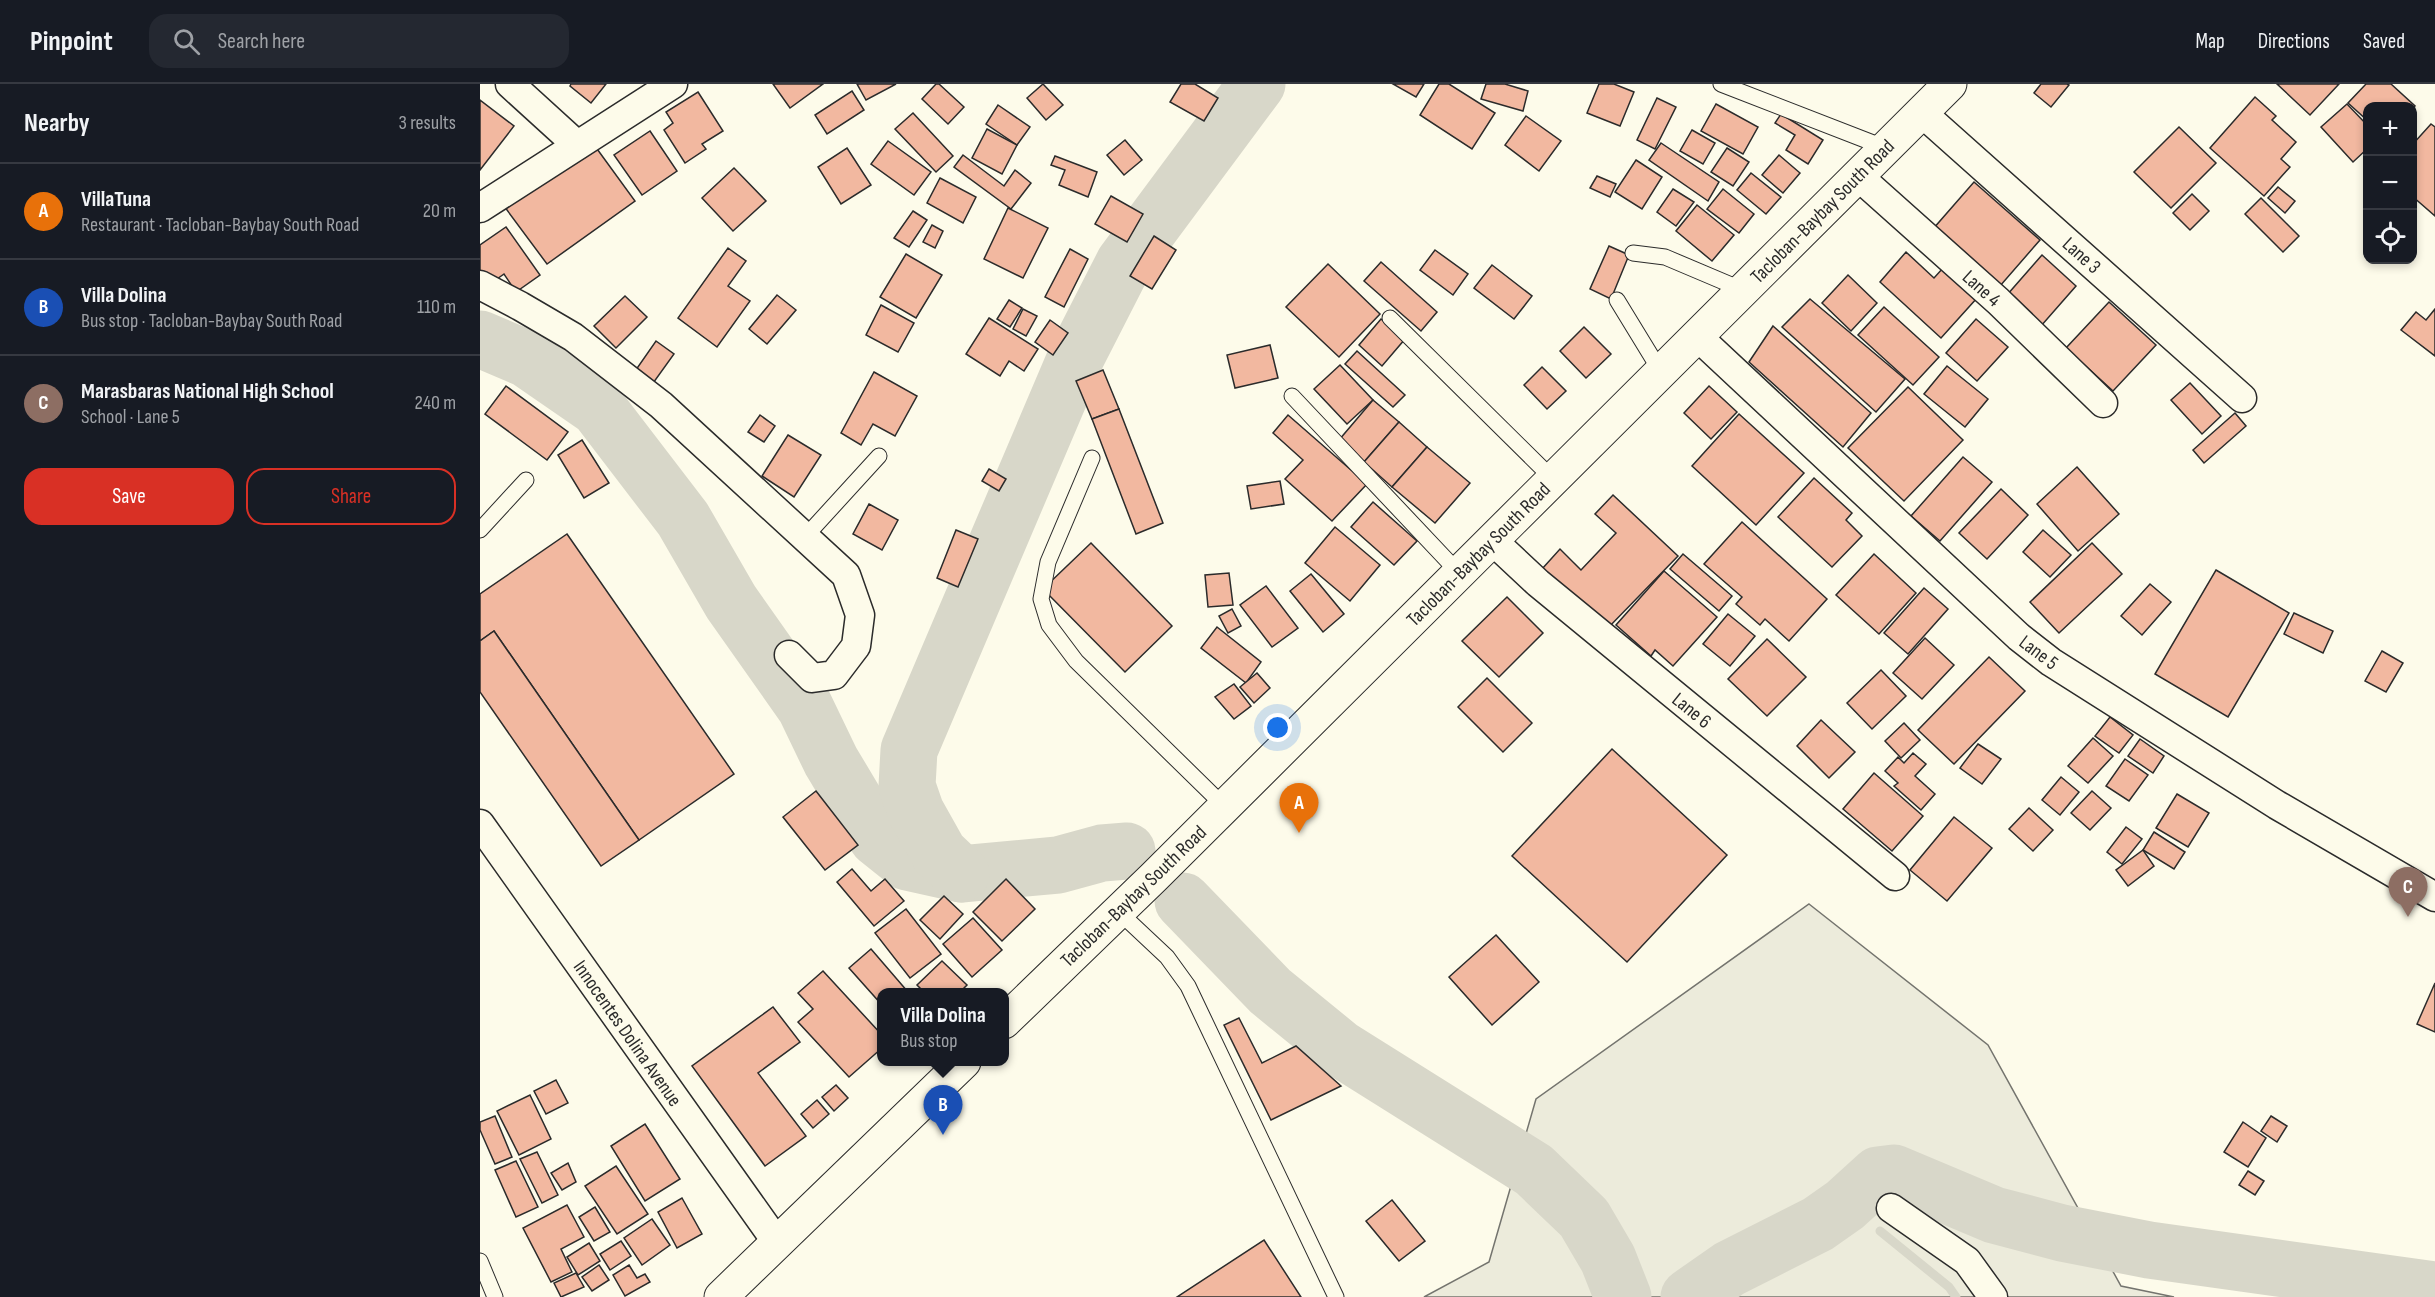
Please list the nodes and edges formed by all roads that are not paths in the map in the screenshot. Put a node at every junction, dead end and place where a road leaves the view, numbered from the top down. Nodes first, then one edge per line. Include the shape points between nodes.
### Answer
1 (510, 84) edge
2 (673, 84) edge
3 (1721, 84) edge
4 (1950, 84) edge
5 (1921, 112) junction
6 (577, 145) junction
7 (1886, 148) junction
8 (1858, 176) junction
9 (480, 208) edge
10 (1633, 253) dead end
11 (480, 285) edge
12 (1743, 290) junction
13 (1617, 300) dead end
14 (1390, 318) dead end
15 (1697, 336) junction
16 (1661, 372) junction
17 (1292, 396) dead end
18 (2242, 398) dead end
19 (2103, 403) dead end
20 (879, 456) dead end
21 (1092, 458) dead end
22 (1553, 479) junction
23 (526, 480) dead end
24 (480, 530) edge
25 (805, 537) junction
26 (1492, 540) junction
27 (1459, 573) junction
28 (789, 655) dead end
29 (1225, 807) junction
30 (480, 824) edge
31 (1895, 876) dead end
32 (2435, 897) edge
33 (1118, 911) junction
34 (1009, 1018) edge
35 (960, 1066) edge
36 (1892, 1208) dead end
37 (776, 1241) junction
38 (480, 1261) edge
39 (495, 1297) edge
40 (721, 1297) edge
41 (1336, 1297) edge
42 (1994, 1297) edge

1 - 6 street
2 - 6 street
3 - 7 lane
4 - 5 main road, Tacloban-Baybay South Road
5 - 7 main road, Tacloban-Baybay South Road
5 - 18 street, Lane 3
6 - 9 street
7 - 8 main road, Tacloban-Baybay South Road
8 - 12 main road, Tacloban-Baybay South Road
8 - 19 street, Lane 4 via 1998,301
10 - 12 lane via 1665,257
11 - 25 street via 573,338 661,405
12 - 15 main road, Tacloban-Baybay South Road
13 - 16 lane
14 - 22 lane
15 - 16 main road, Tacloban-Baybay South Road
15 - 32 street, Lane 5 via 2019,637 2051,662 2277,805
16 - 22 main road, Tacloban-Baybay South Road
17 - 27 lane
20 - 25 lane
21 - 29 lane via 1048,562 1041,599 1049,625 1077,661
22 - 26 main road, Tacloban-Baybay South Road
23 - 24 lane
25 - 28 street via 846,575 860,615 856,646 834,675 812,678
26 - 27 main road, Tacloban-Baybay South Road
26 - 31 street, Lane 6 via 1547,591
27 - 29 main road, Tacloban-Baybay South Road
29 - 33 main road, Tacloban-Baybay South Road
30 - 37 street, Innocentes Dolina Avenue
33 - 34 main road, Tacloban-Baybay South Road
33 - 41 lane via 1167,957 1188,986
35 - 37 main road
36 - 42 street via 1967,1261
37 - 40 main road
38 - 39 lane

